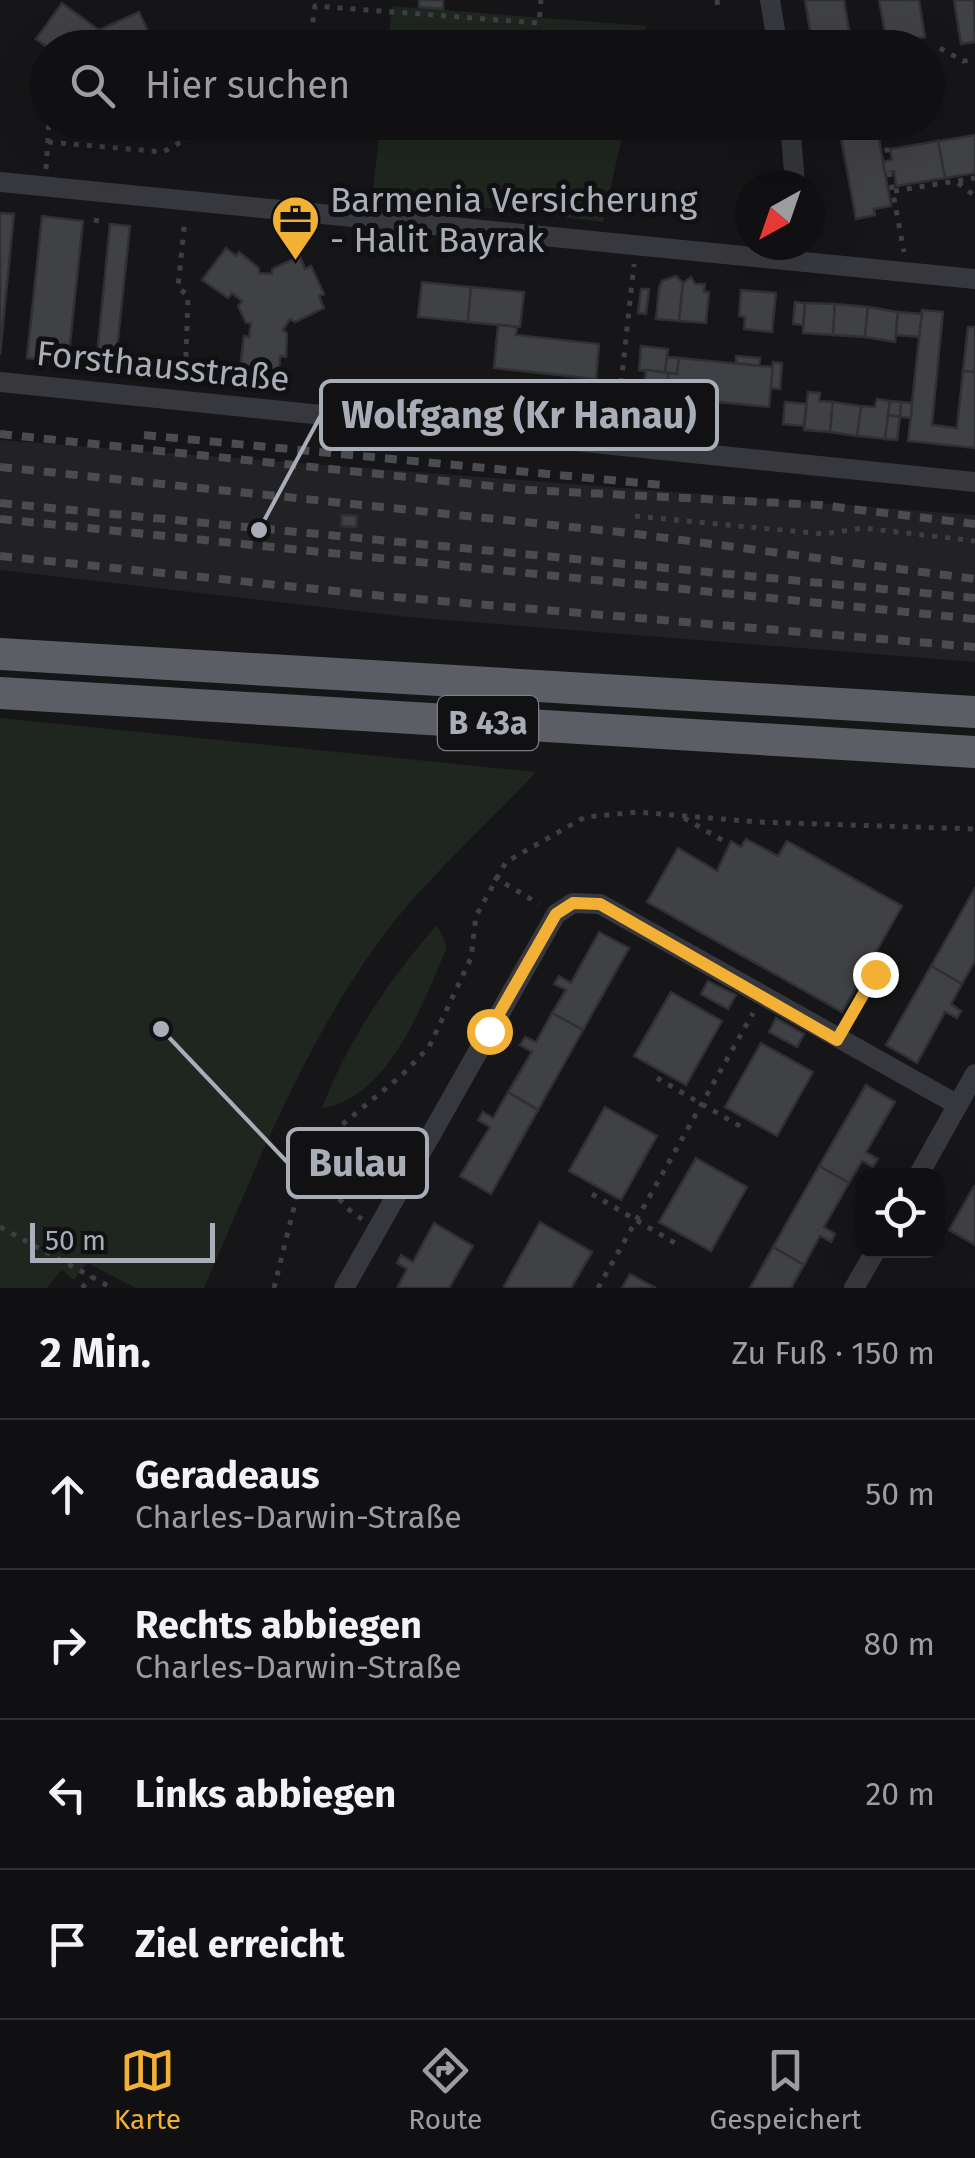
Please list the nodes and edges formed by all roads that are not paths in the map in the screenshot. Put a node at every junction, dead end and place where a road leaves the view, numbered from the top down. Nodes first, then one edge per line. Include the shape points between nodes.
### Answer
1 (770, 0) edge
2 (775, 30) edge
3 (791, 140) edge
4 (794, 170) edge
5 (0, 182) edge
6 (735, 251) edge
7 (825, 259) edge
8 (975, 280) edge
9 (0, 382) edge
10 (975, 482) edge
11 (0, 654) edge
12 (0, 694) edge
13 (975, 712) edge
14 (975, 752) edge
15 (975, 1074) edge
16 (958, 1104) junction
17 (922, 1168) edge
18 (871, 1258) edge
19 (344, 1288) edge
20 (854, 1288) edge

1 - 2 street
3 - 4 street
5 - 6 street
7 - 8 street
9 - 10 street, Forsthausstraße
11 - 13 highway, B 43a
12 - 14 highway, B 43a
15 - 16 street
16 - 17 street
16 - 19 street via 600,904 573,903 556,914
18 - 20 street

